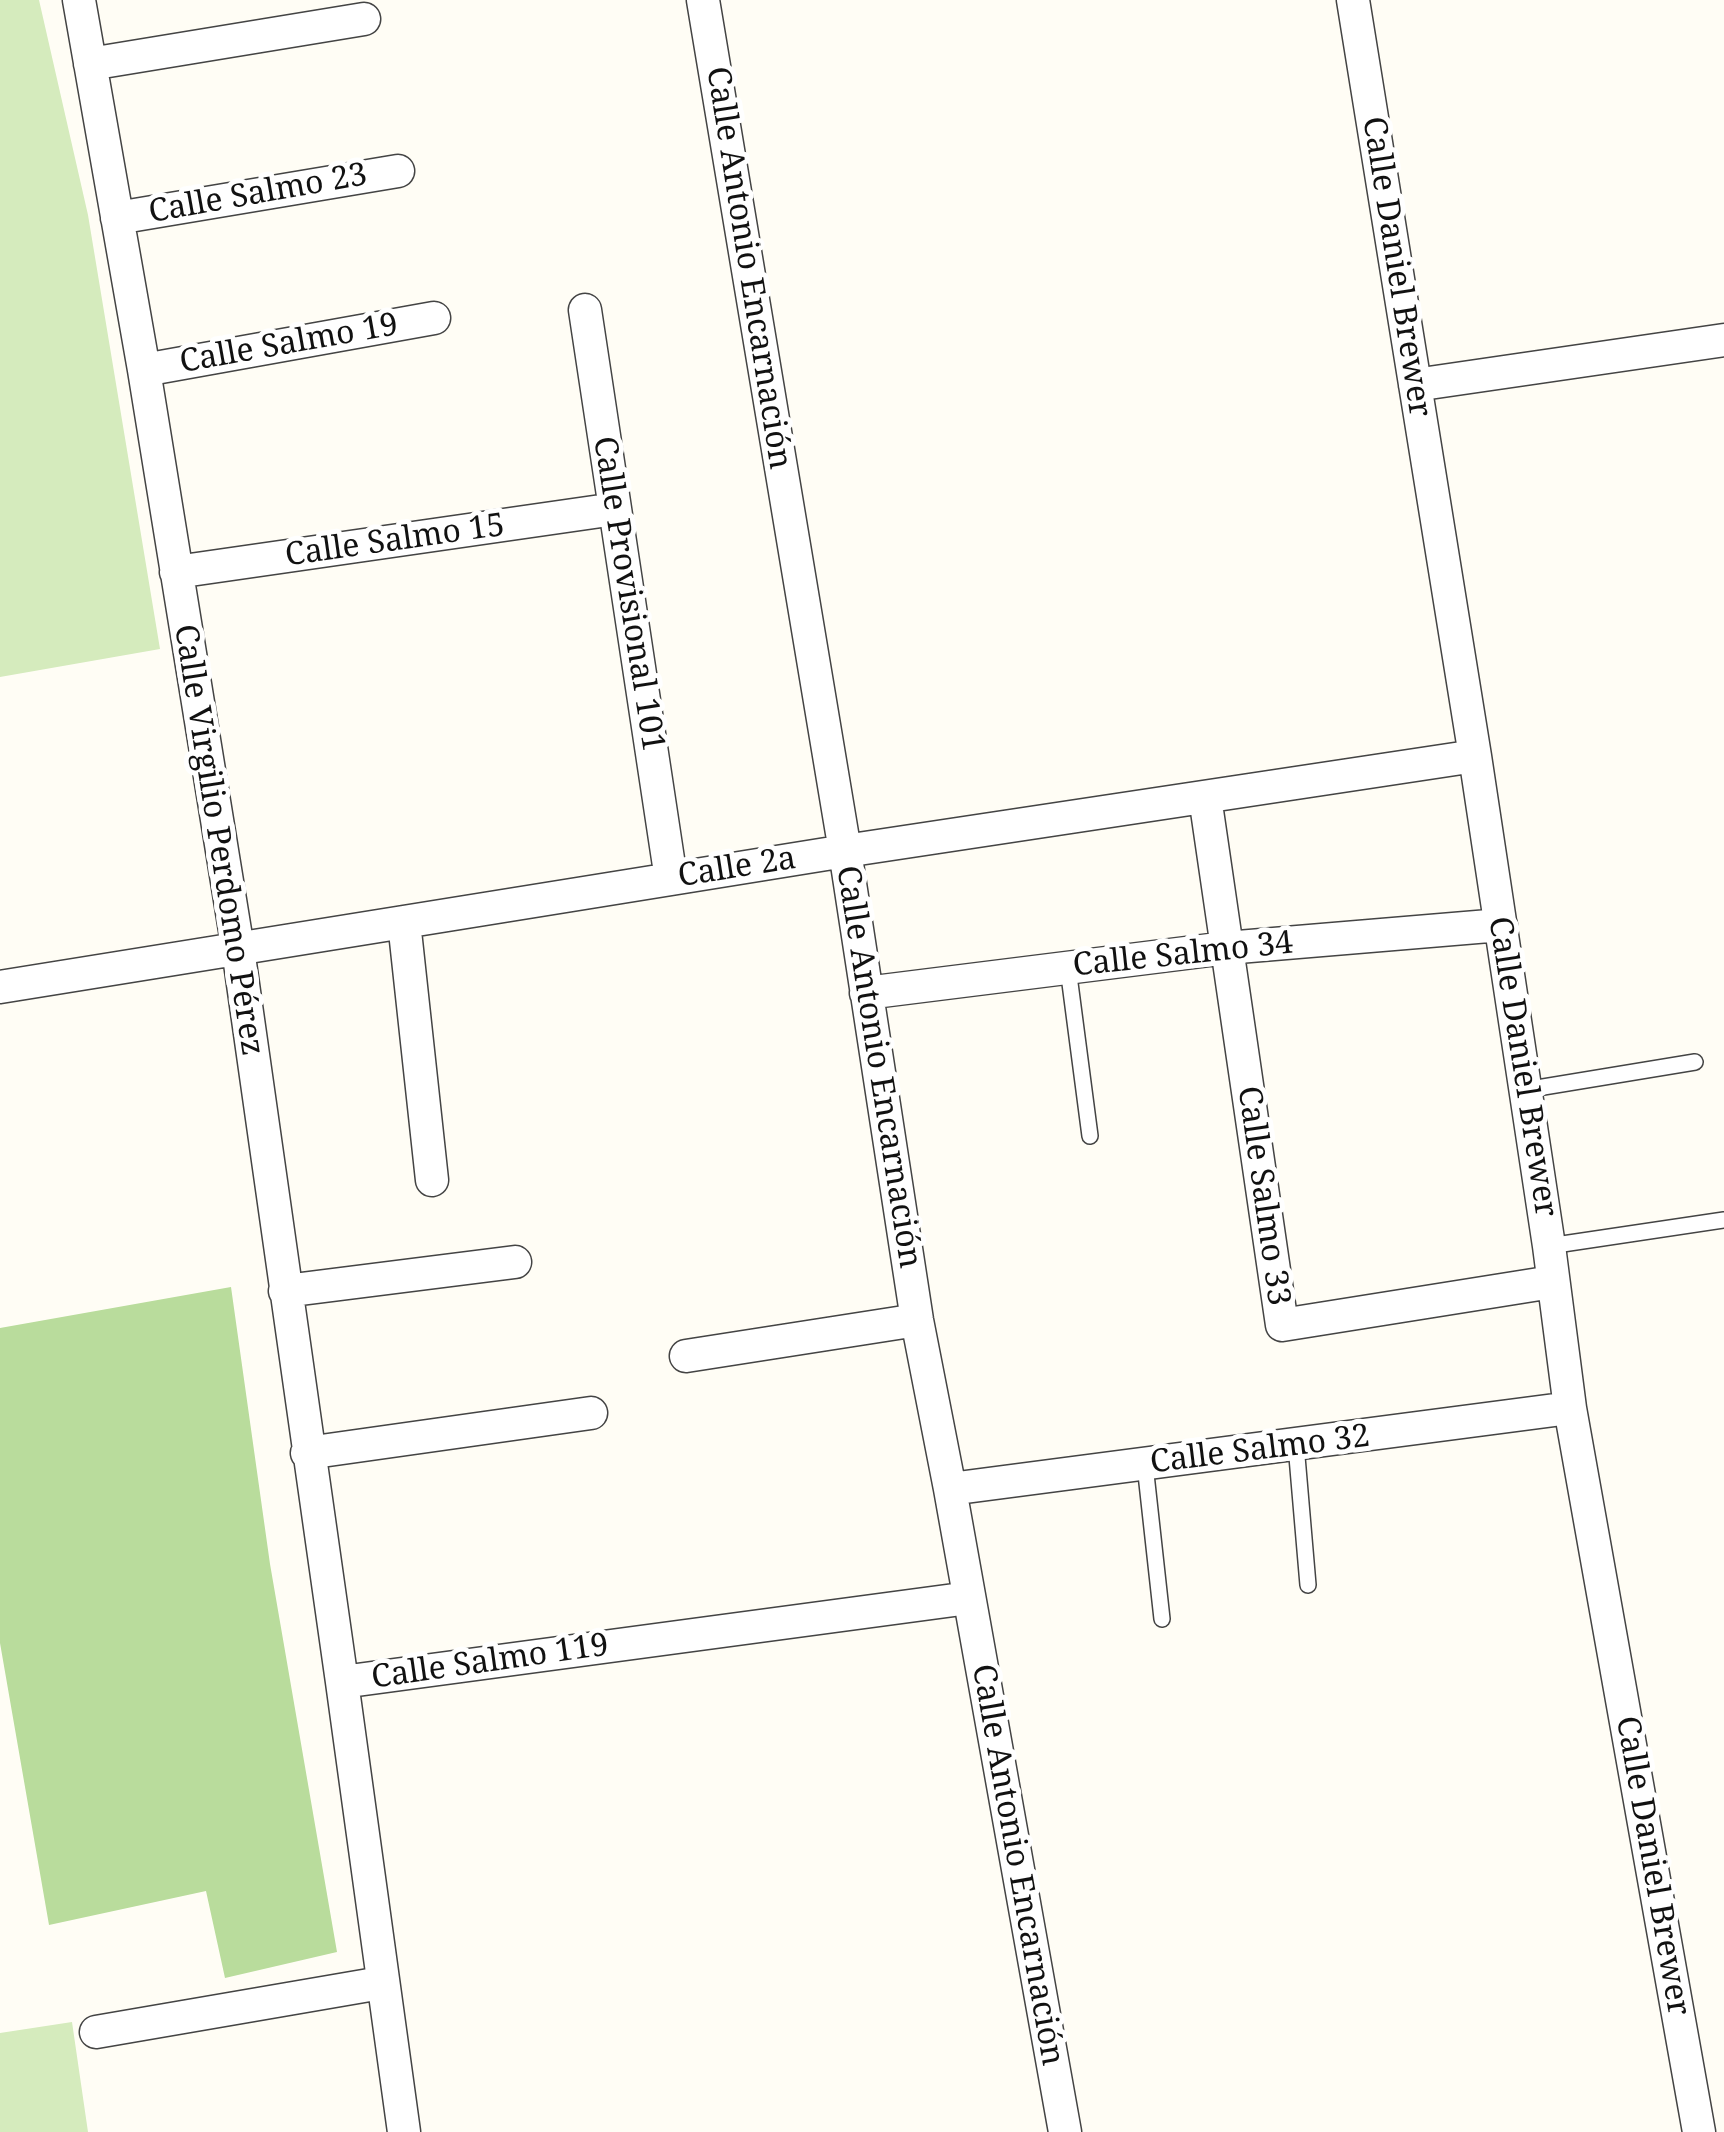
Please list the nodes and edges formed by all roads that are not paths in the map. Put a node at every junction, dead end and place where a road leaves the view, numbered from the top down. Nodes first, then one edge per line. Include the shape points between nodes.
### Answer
1 (79, 0) edge
2 (703, 0) edge
3 (1353, 0) edge
4 (364, 18) dead end
5 (90, 64) junction
6 (398, 170) dead end
7 (117, 218) junction
8 (584, 310) dead end
9 (434, 318) dead end
10 (1724, 340) edge
11 (144, 370) junction
12 (1416, 385) junction
13 (615, 509) junction
14 (176, 572) junction
15 (1476, 756) junction
16 (1205, 797) junction
17 (846, 851) junction
18 (671, 879) junction
19 (404, 922) junction
20 (1501, 925) junction
21 (1226, 948) junction
22 (238, 949) junction
23 (1068, 968) junction
24 (0, 987) edge
25 (866, 993) junction
26 (1694, 1062) dead end
27 (1526, 1090) junction
28 (1090, 1136) dead end
29 (432, 1180) dead end
30 (1724, 1220) edge
31 (1549, 1246) junction
32 (515, 1262) dead end
33 (1552, 1282) junction
34 (285, 1291) junction
35 (917, 1320) junction
36 (686, 1356) dead end
37 (1570, 1408) junction
38 (591, 1413) dead end
39 (1296, 1446) junction
40 (307, 1453) junction
41 (1144, 1465) junction
42 (950, 1489) junction
43 (1308, 1585) dead end
44 (969, 1598) junction
45 (1162, 1620) dead end
46 (342, 1682) junction
47 (382, 1983) junction
48 (96, 2032) dead end
49 (404, 2132) edge
50 (1065, 2132) edge
51 (1699, 2132) edge

1 - 5 street, Calle Virgilio Perdomo Pérez
2 - 17 street, Calle Antonio Encarnación
3 - 12 street, Calle Daniel Brewer
4 - 5 street
5 - 7 street, Calle Virgilio Perdomo Pérez
6 - 7 street, Calle Salmo 23
7 - 11 street, Calle Virgilio Perdomo Pérez
8 - 13 street, Calle Provisional 101
9 - 11 street, Calle Salmo 19
10 - 12 street
11 - 14 street, Calle Virgilio Perdomo Pérez
12 - 15 street, Calle Daniel Brewer
13 - 14 street, Calle Salmo 15
13 - 18 street, Calle Provisional 101
14 - 22 street, Calle Virgilio Perdomo Pérez
15 - 16 street, Calle 2a
15 - 20 street, Calle Daniel Brewer
16 - 17 street, Calle 2a
16 - 21 street, Calle Salmo 33
17 - 18 street, Calle 2a
17 - 25 street, Calle Antonio Encarnación
18 - 19 street, Calle 2a
19 - 22 street, Calle 2a
19 - 29 street
20 - 21 street, Calle Salmo 34
20 - 27 street, Calle Daniel Brewer
21 - 23 street, Calle Salmo 34
21 - 33 street, Calle Salmo 33 via 1282,1325
22 - 24 street, Calle 2a
22 - 34 street, Calle Virgilio Perdomo Pérez
23 - 25 street, Calle Salmo 34
23 - 28 lane
25 - 35 street, Calle Antonio Encarnación
26 - 27 lane
27 - 31 street, Calle Daniel Brewer
30 - 31 lane
31 - 33 street, Calle Daniel Brewer
32 - 34 street
33 - 37 street, Calle Daniel Brewer
34 - 40 street, Calle Virgilio Perdomo Pérez
35 - 36 street
35 - 42 street, Calle Antonio Encarnación
37 - 39 street, Calle Salmo 32
37 - 51 street, Calle Daniel Brewer
38 - 40 street
39 - 41 street, Calle Salmo 32
39 - 43 lane
40 - 46 street, Calle Virgilio Perdomo Pérez
41 - 42 street, Calle Salmo 32
41 - 45 lane
42 - 44 street, Calle Antonio Encarnación
44 - 46 street, Calle Salmo 119
44 - 50 street, Calle Antonio Encarnación
46 - 47 street, Calle Salmo 119
47 - 48 street
47 - 49 street, Calle Salmo 119

